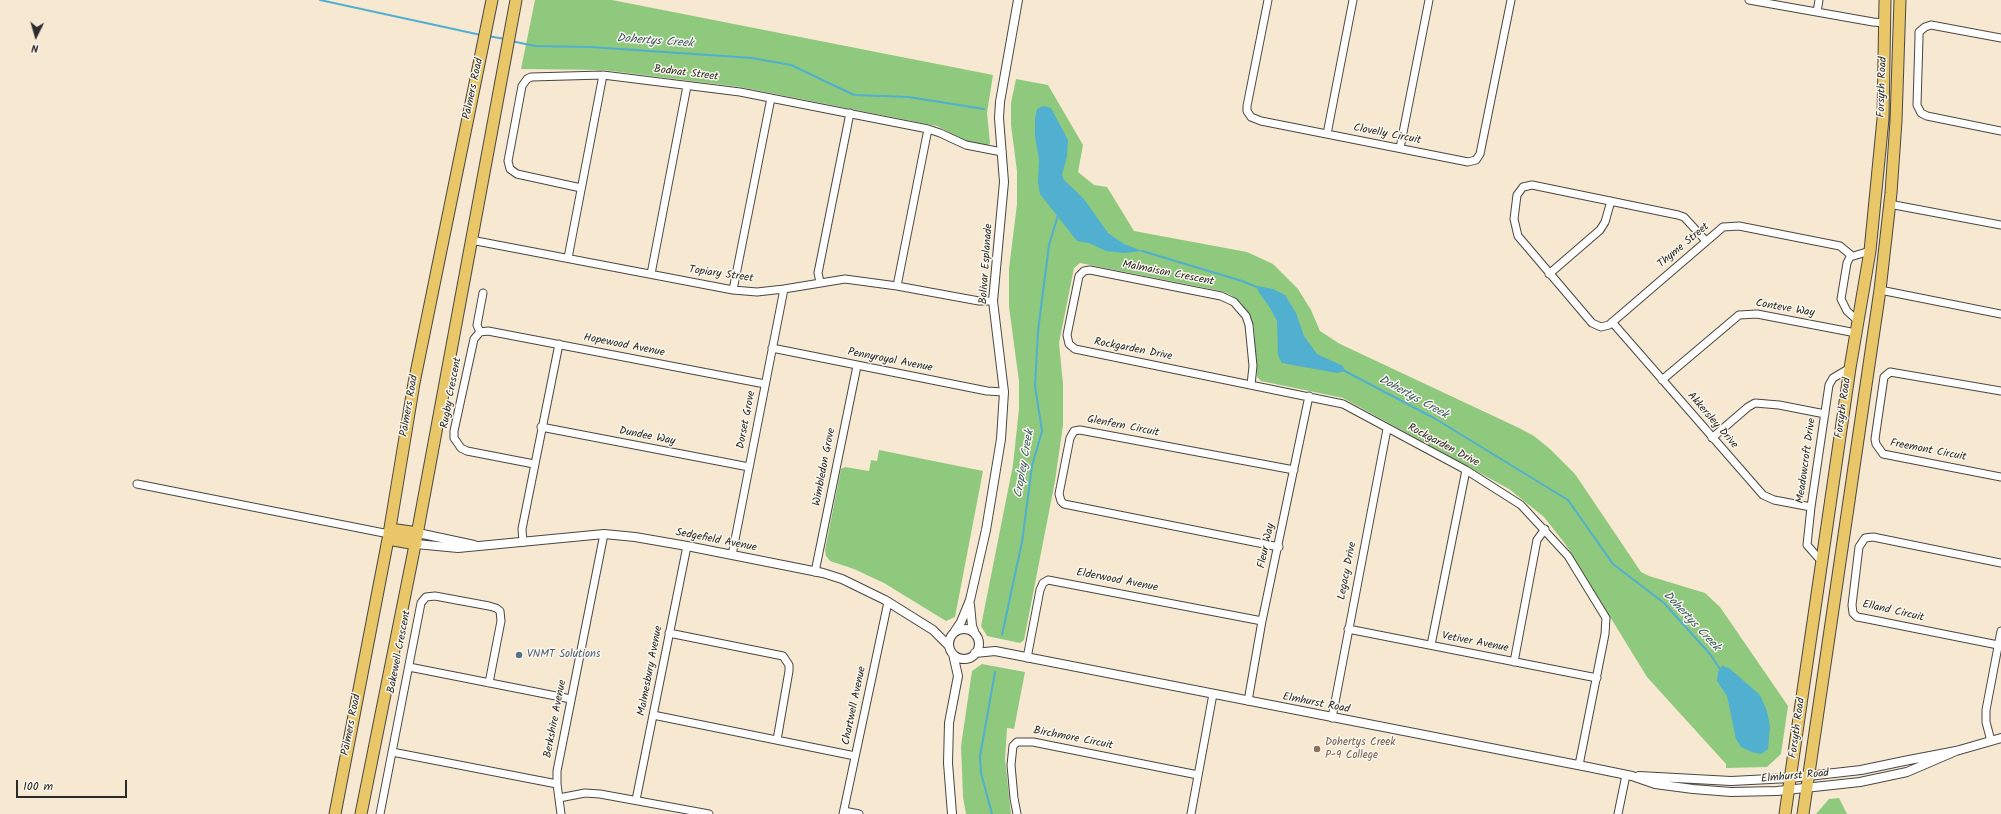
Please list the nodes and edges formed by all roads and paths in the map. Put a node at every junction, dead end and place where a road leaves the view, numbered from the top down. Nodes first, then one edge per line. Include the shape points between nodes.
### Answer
1 (492, 0) edge
2 (516, 0) edge
3 (1018, 0) edge
4 (1268, 0) edge
5 (1353, 0) edge
6 (1429, 0) edge
7 (1511, 0) edge
8 (1749, 0) edge
9 (1819, 0) edge
10 (1885, 0) edge
11 (1900, 0) edge
12 (1817, 12) junction
13 (1885, 23) junction
14 (1900, 24) junction
15 (2001, 38) edge
16 (604, 75) junction
17 (687, 86) junction
18 (770, 98) junction
19 (850, 113) junction
20 (928, 129) junction
21 (2001, 131) edge
22 (1327, 134) junction
23 (1400, 148) junction
24 (1002, 152) junction
25 (581, 188) junction
26 (1876, 200) junction
27 (1611, 201) junction
28 (1889, 204) junction
29 (2001, 225) edge
30 (471, 240) junction
31 (1706, 241) junction
32 (1870, 251) junction
33 (1852, 256) junction
34 (568, 258) junction
35 (651, 274) junction
36 (1550, 274) junction
37 (820, 282) junction
38 (897, 286) junction
39 (1864, 287) junction
40 (784, 289) junction
41 (733, 290) junction
42 (1880, 290) junction
43 (482, 293) dead end
44 (994, 301) junction
45 (2001, 314) edge
46 (1858, 321) junction
47 (1612, 322) junction
48 (480, 332) junction
49 (1856, 333) junction
50 (559, 344) junction
51 (1069, 344) joint
52 (772, 348) junction
53 (857, 366) junction
54 (1850, 368) junction
55 (1662, 380) junction
56 (765, 384) junction
57 (1251, 385) junction
58 (2001, 391) edge
59 (1004, 392) junction
60 (1309, 396) junction
61 (1825, 414) junction
62 (541, 427) junction
63 (1387, 429) junction
64 (1712, 438) junction
65 (534, 464) junction
66 (749, 467) junction
67 (1294, 470) junction
68 (1466, 470) junction
69 (2001, 477) edge
70 (137, 484) dead end
71 (1812, 507) junction
72 (1545, 529) junction
73 (418, 533) junction
74 (389, 534) junction
75 (604, 534) junction
76 (523, 542) junction
77 (416, 544) junction
78 (480, 546) junction
79 (687, 546) junction
80 (1279, 547) junction
81 (732, 555) junction
82 (1822, 562) junction
83 (2001, 563) edge
84 (816, 572) junction
85 (970, 600) junction
86 (888, 602) junction
87 (1262, 621) junction
88 (1348, 628) junction
89 (933, 630) junction
90 (2001, 631) edge
91 (955, 632) junction
92 (670, 633) junction
93 (977, 637) junction
94 (1998, 644) junction
95 (1431, 645) junction
96 (949, 646) junction
97 (995, 651) junction
98 (953, 654) junction
99 (973, 655) junction
100 (1027, 658) junction
101 (1514, 662) junction
102 (409, 667) junction
103 (958, 676) junction
104 (1597, 678) junction
105 (489, 683) junction
106 (1213, 694) junction
107 (571, 699) junction
108 (1248, 701) junction
109 (653, 715) junction
110 (1332, 718) junction
111 (2001, 738) edge
112 (777, 740) junction
113 (1991, 741) junction
114 (1956, 751) junction
115 (392, 752) junction
116 (855, 756) junction
117 (1579, 766) junction
118 (1198, 775) junction
119 (1629, 776) junction
120 (1808, 776) junction
121 (1790, 778) junction
122 (557, 784) junction
123 (1806, 788) junction
124 (1789, 790) junction
125 (559, 798) junction
126 (636, 800) junction
127 (669, 810) edge
128 (843, 812) edge
129 (335, 814) edge
130 (361, 814) edge
131 (380, 814) edge
132 (561, 814) edge
133 (709, 814) edge
134 (859, 814) edge
135 (952, 814) edge
136 (1018, 814) edge
137 (1191, 814) edge
138 (1618, 814) edge
139 (1785, 814) edge
140 (1803, 814) edge

1 - 74 highway, Palmers Road via 414,383
2 - 30 highway
3 - 24 street, Bolivar Esplanade via 1000,102
4 - 22 street, Clovelly Circuit via 1247,106 1248,114 1256,120
5 - 22 street
6 - 23 street
7 - 23 street, Clovelly Circuit via 1479,157 1468,162
8 - 12 street
9 - 12 street
10 - 13 highway, Forsyth Road
11 - 14 highway, Forsyth Road
12 - 13 street
13 - 14 highway
13 - 26 highway, Forsyth Road via 1883,119
14 - 28 highway, Forsyth Road
15 - 21 street via 1931,25 1922,29 1919,38 1917,105 1919,111 1927,116
16 - 17 street, Bodnat Street
16 - 25 street
16 - 25 street, Bodnat Street via 536,76 527,79 522,86 508,161 510,169 517,174
17 - 18 street, Bodnat Street
17 - 35 street
18 - 19 street, Bodnat Street
18 - 41 street
19 - 20 street, Bodnat Street
19 - 37 street via 818,273
20 - 24 street, Bodnat Street via 966,145
20 - 38 street
22 - 23 street, Clovelly Circuit
24 - 44 street, Bolivar Esplanade via 1004,182
25 - 34 street
26 - 28 highway
26 - 32 highway, Forsyth Road
27 - 31 street via 1684,217
27 - 36 street via 1600,230
27 - 36 street via 1532,185 1523,187 1517,195 1515,228 1518,236
28 - 29 street
28 - 42 highway, Forsyth Road
30 - 34 street, Topiary Street
30 - 73 highway
31 - 33 street, Thyme Street via 1723,227 1739,226 1840,246
31 - 47 street, Thyme Street
32 - 33 street
32 - 39 highway, Forsyth Road
33 - 46 street via 1847,263 1841,299 1847,311
34 - 35 street, Topiary Street
35 - 41 street, Topiary Street
36 - 47 street via 1592,323 1600,327
37 - 38 street, Topiary Street via 845,279
37 - 40 street, Topiary Street
38 - 44 street, Topiary Street via 979,302
39 - 42 highway
39 - 46 highway, Forsyth Road
40 - 41 street, Topiary Street via 758,292
40 - 52 street, Dorset Grove
42 - 45 street
42 - 120 highway, Forsyth Road
43 - 48 street, Rugby Crescent via 477,325
44 - 59 street, Bolivar Esplanade
46 - 49 highway, Forsyth Road
47 - 55 street, Akkersley Drive
48 - 50 street, Hopewood Avenue via 488,331
48 - 65 street, Rugby Crescent via 474,339 454,438 461,448 467,451
49 - 54 highway, Forsyth Road
49 - 55 street, Conteve Way via 1757,314 1739,315
50 - 56 street, Hopewood Avenue
50 - 62 street
51 - 57 street, Rockgarden Drive via 1078,350
51 - 57 street, Malmaison Crescent via 1067,335 1078,279 1084,271 1222,296 1240,308 1249,324 1253,366
52 - 53 street, Pennyroyal Avenue
52 - 56 street, Dorset Grove
53 - 59 street, Pennyroyal Avenue
53 - 84 street, Wimbledon Grove
54 - 61 street, Meadowcroft Drive via 1830,382
54 - 82 highway, Forsyth Road
55 - 64 street, Akkersley Drive
56 - 66 street, Dorset Grove
57 - 60 street, Rockgarden Drive
58 - 69 street, Freemont Circuit via 1890,372 1884,377 1876,439 1876,444 1883,454
59 - 85 street, Bolivar Esplanade via 995,486
60 - 63 street, Rockgarden Drive via 1343,404
60 - 67 street, Fleur Way
61 - 64 street via 1755,403
61 - 71 street, Meadowcroft Drive
62 - 65 street
62 - 66 street, Dundee Way
63 - 68 street, Rockgarden Drive
63 - 88 street, Legacy Drive
64 - 71 street, Akkersley Drive via 1763,495 1774,500
65 - 76 street via 522,529
66 - 81 street, Dorset Grove
67 - 80 street, Fleur Way
67 - 80 street, Glenfern Circuit via 1080,430 1074,431 1070,438 1060,494 1064,504
68 - 72 street, Rockgarden Drive via 1522,504
68 - 95 street
70 - 74 street
71 - 82 street, Meadowcroft Drive via 1807,545
72 - 101 street via 1537,540
72 - 104 street, Rockgarden Drive via 1568,556 1606,618
73 - 74 highway
73 - 77 highway
73 - 78 street, Sedgefield Avenue
74 - 77 highway
74 - 129 highway, Palmers Road
75 - 76 street, Sedgefield Avenue
75 - 79 street, Sedgefield Avenue
75 - 107 street, Berkshire Avenue
76 - 78 street, Sedgefield Avenue
77 - 78 street, Sedgefield Avenue via 458,548
77 - 130 highway
79 - 81 street, Sedgefield Avenue
79 - 92 street, Malmesbury Avenue
80 - 87 street, Fleur Way
81 - 84 street, Sedgefield Avenue
82 - 121 highway, Forsyth Road
83 - 94 street, Elland Circuit via 1873,537 1865,538 1859,547 1852,605 1853,613 1857,617
84 - 86 street, Sedgefield Avenue via 842,579
85 - 91 street, Bolivar Esplanade
85 - 93 street, Bolivar Esplanade via 972,626
86 - 89 street, Sedgefield Avenue
86 - 116 street, Chartwell Avenue
87 - 100 street, Elderwood Avenue via 1048,580 1040,590
87 - 108 street, Fleur Way
88 - 95 street, Vetiver Avenue
88 - 110 street, Legacy Drive
89 - 91 street, Sedgefield Avenue
89 - 96 street, Sedgefield Avenue
90 - 94 street
91 - 93 street via 966,629
91 - 96 street via 949,640
92 - 109 street, Malmesbury Avenue
92 - 112 street via 783,656 789,665 789,671
93 - 97 street, Elmhurst Road
93 - 99 street via 978,645
94 - 113 street via 1986,710
95 - 101 street, Vetiver Avenue
96 - 98 street
97 - 99 street, Elmhurst Road
97 - 100 street, Elmhurst Road
98 - 99 street via 959,658
98 - 103 street
99 - 103 street
100 - 106 street, Elmhurst Road
101 - 104 street, Vetiver Avenue
102 - 105 street
102 - 105 street, Bakewell Crescent via 421,604 426,596 489,606 500,611 502,616
102 - 115 street, Bakewell Crescent
103 - 135 street via 950,723 948,764
104 - 117 street, Rockgarden Drive
105 - 107 street
106 - 108 street, Elmhurst Road
106 - 118 street
107 - 122 street, Berkshire Avenue via 557,771
108 - 110 street, Elmhurst Road
109 - 112 street
109 - 126 street, Malmesbury Avenue
110 - 117 street, Elmhurst Road
111 - 113 street, Elmhurst Road
112 - 116 street
113 - 114 street, Elmhurst Road
114 - 120 street, Elmhurst Road via 1861,770
114 - 123 street, Elmhurst Road via 1907,772 1860,782
115 - 122 street
115 - 131 street, Bakewell Crescent
116 - 128 street, Chartwell Avenue
117 - 119 street, Elmhurst Road
118 - 136 street, Birchmore Circuit via 1033,742 1017,742 1013,746 1011,766
118 - 137 street
119 - 121 street, Elmhurst Road via 1732,781
119 - 124 street, Elmhurst Road via 1655,784 1693,789 1731,792
119 - 138 street
120 - 121 street, Elmhurst Road
120 - 123 highway, Forsyth Road
121 - 124 highway, Forsyth Road
122 - 125 street, Berkshire Avenue
123 - 124 street, Elmhurst Road
123 - 140 highway, Forsyth Road
124 - 139 highway, Forsyth Road
125 - 126 street via 585,793
125 - 132 street, Berkshire Avenue
126 - 127 street
127 - 133 street
128 - 134 street

